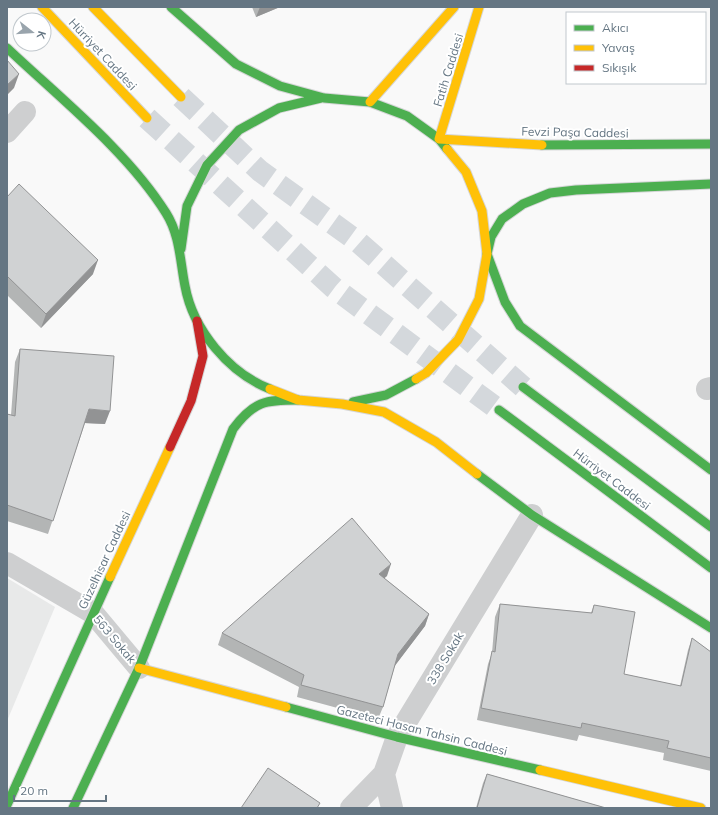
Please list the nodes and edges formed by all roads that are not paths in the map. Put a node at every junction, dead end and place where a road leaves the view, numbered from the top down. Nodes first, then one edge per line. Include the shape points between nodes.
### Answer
1 (42, 7) edge
2 (93, 7) edge
3 (171, 7) edge
4 (454, 7) edge
5 (480, 7) edge
6 (7, 48) edge
7 (181, 97) tunnel mouth
8 (324, 98) junction
9 (370, 102) junction
10 (25, 112) dead end
11 (147, 118) tunnel mouth
12 (7, 132) edge
13 (439, 139) junction
14 (711, 144) edge
15 (711, 184) edge
16 (180, 252) junction
17 (487, 254) junction
18 (197, 321) junction
19 (523, 387) tunnel mouth
20 (298, 400) junction
21 (342, 404) junction
22 (499, 410) tunnel mouth
23 (711, 470) edge
24 (532, 514) junction
25 (711, 527) edge
26 (7, 563) edge
27 (711, 568) edge
28 (93, 613) junction
29 (711, 628) edge
30 (139, 668) junction
31 (397, 737) junction
32 (384, 774) junction
33 (657, 804) edge
34 (7, 805) edge
35 (73, 808) edge
36 (351, 808) edge
37 (392, 808) edge
38 (701, 808) edge

1 - 11 main road, Hürriyet Caddesi
2 - 7 main road, Hürriyet Caddesi
3 - 8 main road via 236,64 280,86
4 - 9 main road, Fatih Caddesi
5 - 13 main road, Fatih Caddesi
6 - 16 main road via 125,159 167,214
8 - 9 main road
8 - 16 main road via 279,108 239,130 207,165 187,206
9 - 13 main road via 407,116
10 - 12 street
13 - 14 main road, Fevzi Paşa Caddesi via 560,146
13 - 17 main road via 466,172 482,212
15 - 17 main road via 550,193 523,204 502,218 491,238
16 - 18 main road via 185,288
17 - 21 main road via 479,299 458,340 426,373 386,395
17 - 23 main road via 505,302 520,326
18 - 20 main road via 228,362 257,384
18 - 28 main road, Güzelhisar Caddesi via 203,356 191,401
19 - 25 main road, Hürriyet Caddesi
20 - 21 main road
20 - 30 main road via 264,400 245,412 233,429
21 - 24 main road via 384,412 436,442
22 - 27 main road, Hürriyet Caddesi
24 - 29 main road
24 - 31 street, 338 Sokak
26 - 28 street, 563 Sokak
28 - 30 street, 563 Sokak
28 - 34 main road, Güzelhisar Caddesi
30 - 31 main road, Gazeteci Hasan Tahsin Caddesi
30 - 35 main road
31 - 32 street, 338 Sokak
31 - 33 main road, Gazeteci Hasan Tahsin Caddesi
32 - 36 street
32 - 37 street
33 - 38 main road, Gazeteci Hasan Tahsin Caddesi

